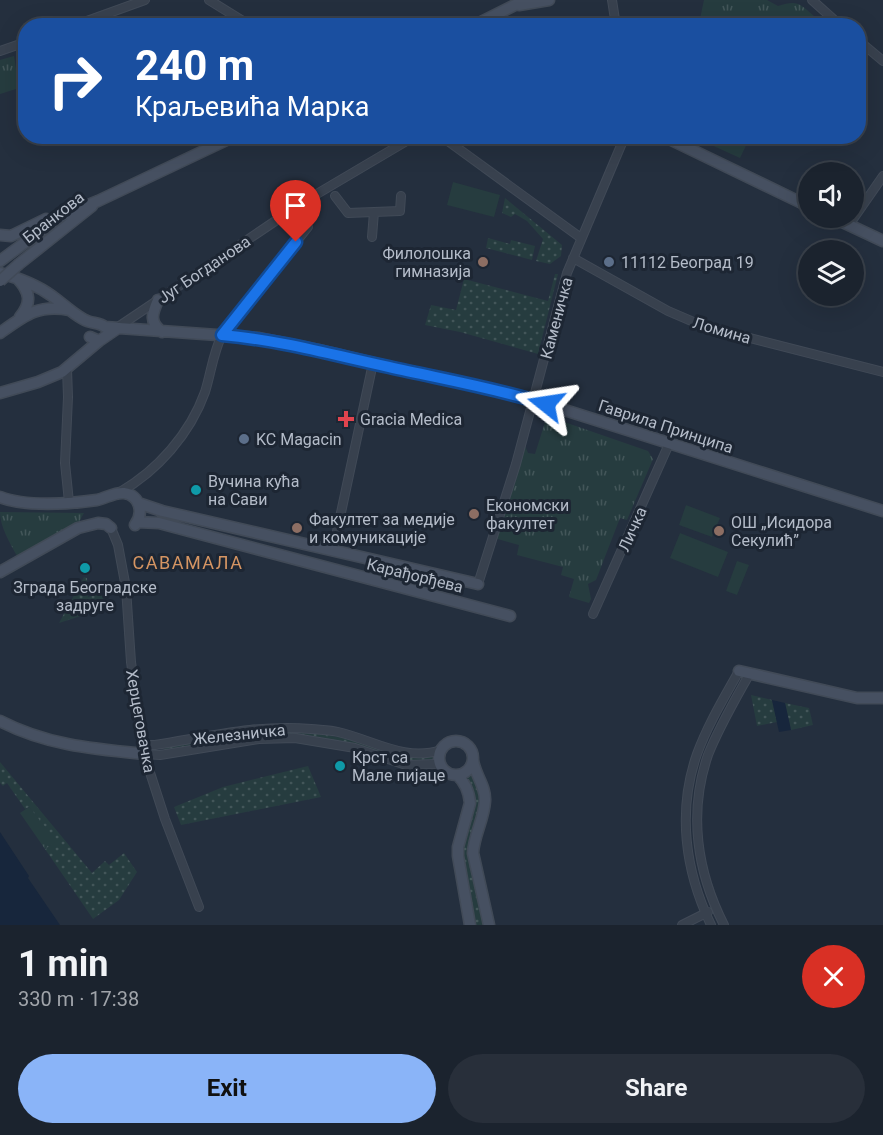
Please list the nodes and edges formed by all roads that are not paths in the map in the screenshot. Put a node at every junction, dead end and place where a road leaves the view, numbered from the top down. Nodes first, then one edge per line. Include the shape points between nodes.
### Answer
1 (145, 0) edge
2 (209, 0) edge
3 (549, 0) edge
4 (612, 0) edge
5 (812, 0) edge
6 (517, 5) edge
7 (95, 18) edge
8 (238, 18) edge
9 (490, 18) edge
10 (506, 18) edge
11 (615, 18) edge
12 (832, 18) edge
13 (18, 45) edge
14 (866, 47) edge
15 (0, 51) edge
16 (883, 61) edge
17 (218, 144) edge
18 (401, 144) edge
19 (452, 144) edge
20 (621, 144) edge
21 (680, 144) edge
22 (883, 176) edge
23 (335, 196) dead end
24 (401, 196) dead end
25 (99, 201) junction
26 (798, 201) edge
27 (864, 203) edge
28 (374, 212) junction
29 (61, 216) junction
30 (308, 227) dead end
31 (855, 228) edge
32 (0, 237) edge
33 (372, 237) dead end
34 (581, 238) junction
35 (883, 241) edge
36 (11, 252) junction
37 (573, 258) junction
38 (1, 260) edge
39 (0, 273) edge
40 (18, 279) junction
41 (0, 281) edge
42 (158, 300) junction
43 (70, 310) junction
44 (18, 320) junction
45 (118, 327) junction
46 (95, 330) junction
47 (162, 332) junction
48 (0, 333) edge
49 (222, 335) junction
50 (373, 363) junction
51 (67, 369) junction
52 (883, 372) edge
53 (0, 393) edge
54 (534, 400) junction
55 (669, 444) junction
56 (114, 495) junction
57 (0, 497) edge
58 (69, 502) junction
59 (138, 502) junction
60 (883, 511) edge
61 (108, 526) joint
62 (333, 550) junction
63 (0, 572) edge
64 (478, 584) joint
65 (593, 614) dead end
66 (510, 616) dead end
67 (739, 670) joint
68 (750, 673) junction
69 (883, 698) edge
70 (0, 721) edge
71 (143, 749) junction
72 (441, 750) junction
73 (473, 760) junction
74 (441, 767) junction
75 (457, 775) junction
76 (199, 907) dead end
77 (716, 909) junction
78 (705, 914) junction
79 (722, 921) edge
80 (709, 924) edge
81 (470, 925) edge
82 (489, 925) edge
83 (682, 925) edge

1 - 7 street
2 - 8 street
3 - 6 main road
4 - 11 street
5 - 12 street
6 - 9 main road
6 - 10 main road
13 - 15 street
14 - 16 street
17 - 25 main road, Бранкова
18 - 42 street, Југ Богданова via 305,201
19 - 34 street
20 - 34 street, Каменичка
21 - 26 main road
22 - 27 street
23 - 28 street via 348,213
24 - 28 street via 400,211
25 - 29 main road, Бранкова
25 - 41 main road, Бранкова, bridge
28 - 33 street
29 - 32 main road
29 - 36 main road, Бранкова
30 - 49 street
31 - 35 main road
32 - 36 main road
34 - 37 street, Каменичка
36 - 38 main road, Бранкова
37 - 52 street, Ломина via 703,326
37 - 54 street, Каменичка
39 - 40 main road
40 - 43 main road via 44,291
40 - 44 main road via 29,297
42 - 45 street, Југ Богданова
42 - 47 main road via 152,318
43 - 44 main road via 48,308
43 - 46 main road
44 - 48 main road
45 - 46 main road, Гаврила Принципа
45 - 47 main road, Гаврила Принципа
46 - 51 main road via 87,351
47 - 49 main road, Гаврила Принципа
49 - 50 main road, Гаврила Принципа via 292,344
49 - 56 street via 205,392 191,421 158,463
50 - 54 main road, Гаврила Принципа
50 - 62 street
51 - 53 main road
51 - 58 street via 65,463
54 - 55 main road, Гаврила Принципа
54 - 64 street, Каменичка
55 - 60 main road, Гаврила Принципа
55 - 65 street, Личка
56 - 58 main road
56 - 59 main road, Карађорђева via 130,495
57 - 58 main road via 24,502
59 - 62 main road, Карађорђева
59 - 66 main road, Карађорђева via 140,514 135,525 159,523
61 - 63 main road via 90,524 78,528
61 - 71 street, Херцеговачка via 118,545 126,588
62 - 64 main road, Карађорђева
67 - 68 main road
67 - 78 street via 706,732 690,780 686,809 688,861
68 - 69 main road via 857,698
68 - 77 street via 719,730 701,782 697,814 700,860
70 - 71 main road via 54,742 86,748
71 - 72 street, Железничка via 284,727 338,732 405,753
71 - 74 street, Железничка via 160,755 259,739 295,738 356,748 406,765
71 - 76 street, Херцеговачка
72 - 73 main road via 459,742 469,748
72 - 74 main road
73 - 75 main road via 467,771
73 - 82 main road via 485,803 473,853
74 - 75 main road
75 - 81 main road via 470,803 458,847
77 - 78 street
77 - 79 street
78 - 80 street
78 - 83 street
79 - 80 street

